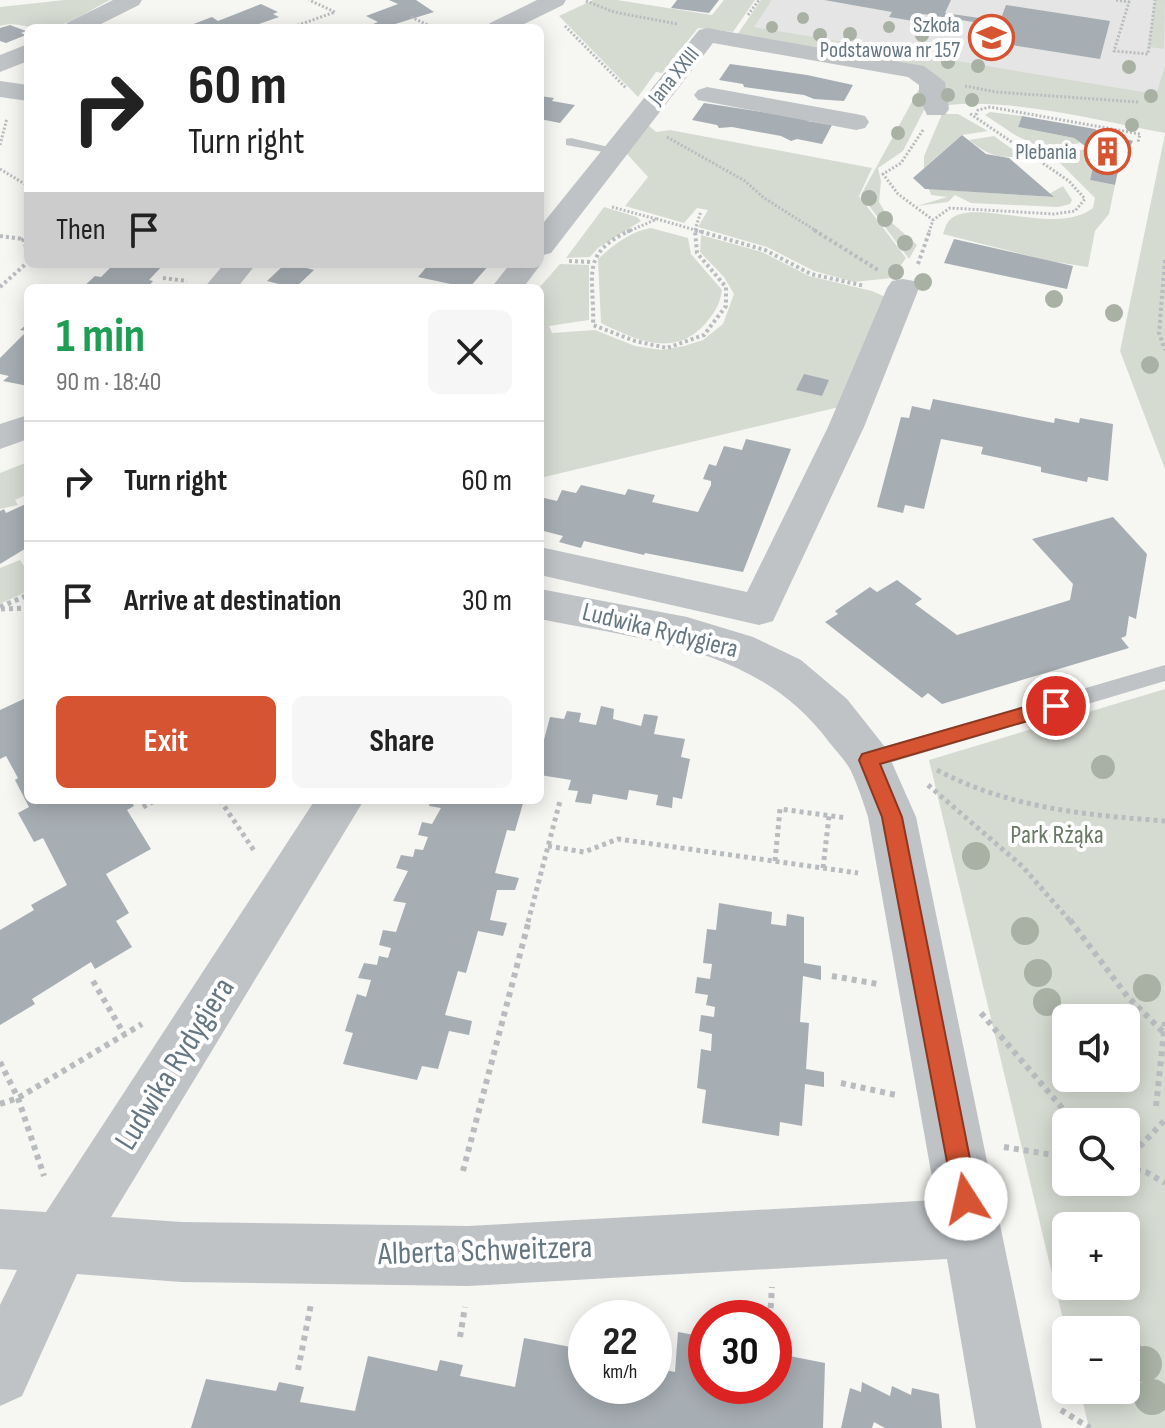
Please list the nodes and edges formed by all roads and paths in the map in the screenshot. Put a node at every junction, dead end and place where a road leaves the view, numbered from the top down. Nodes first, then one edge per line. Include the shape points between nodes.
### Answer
1 (131, 0) edge
2 (309, 0) edge
3 (1116, 0) edge
4 (1155, 0) edge
5 (585, 1) edge
6 (1130, 1) edge
7 (545, 5) edge
8 (411, 17) dead end
9 (83, 24) edge
10 (301, 24) edge
11 (426, 24) edge
12 (506, 24) edge
13 (707, 35) junction
14 (24, 53) edge
15 (740, 59) dead end
16 (0, 65) edge
17 (885, 74) junction
18 (929, 79) junction
19 (629, 91) dead end
20 (707, 95) dead end
21 (12, 97) edge
22 (1138, 102) dead end
23 (936, 109) junction
24 (976, 115) junction
25 (664, 135) dead end
26 (571, 142) dead end
27 (1138, 142) dead end
28 (0, 145) edge
29 (1071, 148) dead end
30 (614, 150) junction
31 (1036, 157) junction
32 (0, 169) edge
33 (24, 184) edge
34 (604, 205) dead end
35 (701, 211) dead end
36 (657, 219) junction
37 (933, 220) junction
38 (692, 230) junction
39 (0, 236) edge
40 (23, 239) edge
41 (544, 242) edge
42 (1165, 260) edge
43 (24, 265) edge
44 (238, 268) edge
45 (523, 268) edge
46 (163, 278) dead end
47 (188, 281) dead end
48 (907, 282) junction
49 (2, 284) edge
50 (224, 284) edge
51 (510, 284) edge
52 (1165, 350) edge
53 (24, 428) edge
54 (0, 437) edge
55 (544, 562) edge
56 (24, 597) edge
57 (544, 605) edge
58 (0, 608) edge
59 (24, 608) edge
60 (1165, 673) edge
61 (869, 760) junction
62 (934, 768) dead end
63 (928, 785) dead end
64 (560, 801) dead end
65 (149, 804) edge
66 (223, 804) edge
67 (338, 804) edge
68 (143, 807) dead end
69 (829, 816) junction
70 (856, 819) dead end
71 (1165, 821) edge
72 (548, 846) junction
73 (259, 859) dead end
74 (775, 861) junction
75 (823, 868) junction
76 (871, 874) dead end
77 (832, 976) dead end
78 (93, 981) dead end
79 (890, 987) dead end
80 (981, 1013) dead end
81 (145, 1022) dead end
82 (1165, 1022) edge
83 (1164, 1033) edge
84 (124, 1034) junction
85 (0, 1062) edge
86 (841, 1083) dead end
87 (18, 1098) junction
88 (909, 1098) dead end
89 (0, 1104) edge
90 (1156, 1106) dead end
91 (1062, 1108) edge
92 (1165, 1120) edge
93 (1140, 1146) edge
94 (1013, 1148) dead end
95 (1052, 1155) edge
96 (463, 1171) dead end
97 (1140, 1171) edge
98 (1165, 1183) edge
99 (54, 1217) junction
100 (971, 1228) junction
101 (0, 1239) edge
102 (773, 1271) dead end
103 (314, 1291) dead end
104 (771, 1300) edge
105 (298, 1370) dead end
106 (0, 1374) edge
107 (1009, 1428) edge

1 - 9 street
2 - 10 path via 335,12
3 - 6 path
4 - 6 path via 1148,54 1114,51
5 - 13 path
7 - 12 street
7 - 19 path
8 - 11 path
13 - 17 street, Jana XXIII
13 - 30 street, Jana XXIII
14 - 16 street
15 - 17 street
17 - 18 street, Jana XXIII via 915,71
17 - 20 street via 850,132
18 - 22 path via 996,92
18 - 23 street
21 - 28 path
23 - 24 path
23 - 37 path via 909,155 883,174 913,208
24 - 27 path via 990,107 1140,134
24 - 31 path
25 - 48 path
26 - 30 lane
29 - 31 path
30 - 41 street, Jana XXIII
31 - 37 path via 1085,199 1075,211 950,208
32 - 33 path
34 - 36 path
35 - 38 path
36 - 38 path
36 - 38 path via 602,247 592,262 593,325 667,348 704,335 726,306 726,287 697,255
37 - 48 path
38 - 48 path via 765,250 811,274
39 - 40 path
42 - 52 path via 1159,333
43 - 49 path
44 - 50 street
45 - 51 street
46 - 47 path
48 - 55 street via 846,427 759,610
53 - 54 street
56 - 58 path
57 - 61 street, Ludwika Rydygiera via 738,648 786,672 831,711
58 - 59 path
60 - 61 lane
61 - 100 street, Ludwika Rydygiera via 892,817
62 - 71 path via 1006,802 1060,813
63 - 83 path via 1022,866 1127,996
64 - 72 path
65 - 68 path
66 - 73 path
67 - 99 street, Ludwika Rydygiera
69 - 70 path
69 - 74 path via 780,809
69 - 75 path
72 - 74 path via 584,852 618,839
72 - 96 path
74 - 75 path
75 - 76 path
77 - 79 path
78 - 84 path
80 - 91 path
81 - 84 path
82 - 83 path
83 - 90 path
84 - 87 path
85 - 87 path
86 - 88 path
87 - 89 path
87 - 99 path
92 - 93 path
94 - 95 path
97 - 98 path
99 - 100 street, Alberta Schweitzera via 181,1252 468,1256
99 - 101 street, Alberta Schweitzera
99 - 106 street, Ludwika Rydygiera
100 - 107 street, Ludwika Rydygiera
102 - 104 path
103 - 105 path

